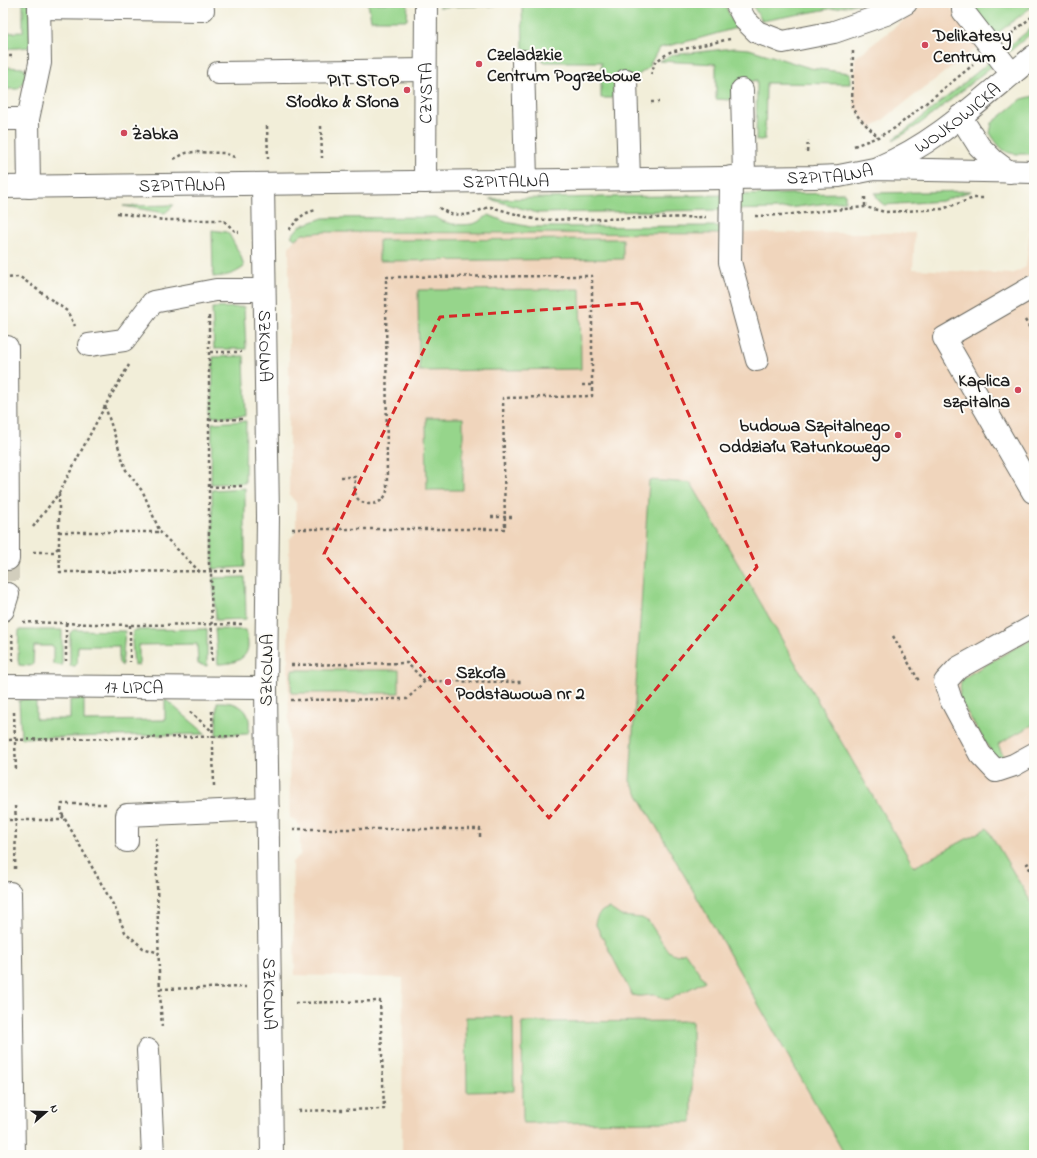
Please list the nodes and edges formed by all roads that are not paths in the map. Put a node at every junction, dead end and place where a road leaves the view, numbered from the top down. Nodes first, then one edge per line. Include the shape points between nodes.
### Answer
1 (426, 3) edge
2 (736, 3) edge
3 (906, 3) edge
4 (963, 3) edge
5 (39, 6) edge
6 (143, 6) edge
7 (203, 10) dead end
8 (1034, 56) edge
9 (523, 61) dead end
10 (425, 70) junction
11 (218, 73) dead end
12 (1012, 74) junction
13 (626, 80) dead end
14 (742, 90) dead end
15 (960, 116) junction
16 (3, 119) edge
17 (28, 119) junction
18 (874, 169) junction
19 (1009, 172) junction
20 (1034, 172) edge
21 (738, 177) junction
22 (629, 179) junction
23 (526, 181) junction
24 (425, 182) junction
25 (263, 184) junction
26 (3, 187) edge
27 (29, 188) junction
28 (1034, 286) edge
29 (264, 290) junction
30 (89, 345) road end
31 (7, 347) dead end
32 (757, 360) dead end
33 (1033, 492) dead end
34 (5, 532) edge
35 (10, 555) tunnel mouth
36 (1034, 626) edge
37 (3, 686) edge
38 (266, 688) junction
39 (1034, 754) edge
40 (268, 809) junction
41 (127, 841) dead end
42 (10, 893) dead end
43 (148, 1050) dead end
44 (14, 1155) edge
45 (153, 1155) edge
46 (272, 1155) edge

1 - 10 street, CZYSTA
2 - 3 street via 745,20 757,32 783,42 834,32 886,14
4 - 12 street via 963,11
5 - 6 street
5 - 17 street via 40,62
6 - 7 street
8 - 12 street, WOJKOWICKA
9 - 23 street
10 - 11 street
10 - 24 street, CZYSTA
12 - 15 street, WOJKOWICKA
13 - 22 street
14 - 21 street
15 - 18 street, WOJKOWICKA via 911,152
15 - 19 street via 979,146
16 - 17 street
17 - 27 street
18 - 19 street, SZPITALNA
18 - 21 street, SZPITALNA via 839,176
19 - 20 street, SZPITALNA
21 - 22 street, SZPITALNA
21 - 32 street via 731,217 730,262
22 - 23 street, SZPITALNA
23 - 24 street, SZPITALNA
24 - 25 street, SZPITALNA
25 - 27 street, SZPITALNA
25 - 29 street, SZKOLNA
26 - 27 street, SZPITALNA
28 - 33 street via 944,338
29 - 30 street via 216,290 153,302 124,340
29 - 38 street, SZKOLNA via 268,516
31 - 34 street
34 - 35 street
36 - 39 street via 958,668 945,682 951,700 980,754 996,771
37 - 38 street, 17 LIPCA
38 - 40 street, SZKOLNA
40 - 41 street via 127,815
40 - 46 street, SZKOLNA
42 - 44 street
43 - 45 street

